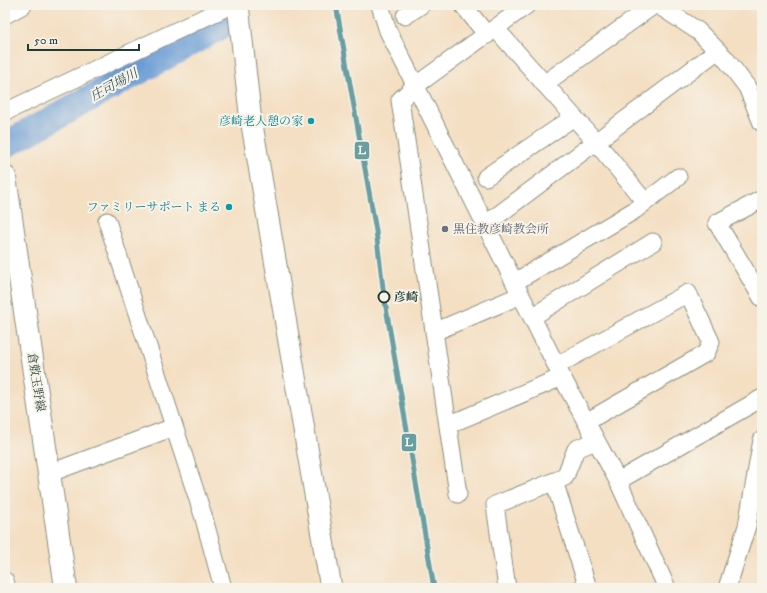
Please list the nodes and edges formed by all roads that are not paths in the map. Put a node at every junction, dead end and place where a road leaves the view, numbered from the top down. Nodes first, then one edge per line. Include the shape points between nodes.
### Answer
1 (23, 5) edge
2 (231, 5) edge
3 (238, 5) edge
4 (380, 5) edge
5 (420, 5) edge
6 (464, 5) edge
7 (527, 5) edge
8 (654, 5) edge
9 (658, 5) edge
10 (5, 15) edge
11 (405, 16) dead end
12 (491, 32) junction
13 (717, 50) junction
14 (544, 84) junction
15 (416, 86) junction
16 (5, 112) edge
17 (574, 118) junction
18 (762, 123) edge
19 (596, 142) junction
20 (5, 177) edge
21 (486, 177) dead end
22 (678, 177) dead end
23 (762, 199) edge
24 (646, 202) junction
25 (108, 221) dead end
26 (486, 224) junction
27 (653, 242) dead end
28 (518, 289) junction
29 (762, 298) edge
30 (532, 316) junction
31 (434, 332) junction
32 (559, 371) junction
33 (762, 398) edge
34 (586, 422) junction
35 (448, 425) junction
36 (174, 427) junction
37 (762, 440) edge
38 (596, 441) junction
39 (50, 473) junction
40 (554, 481) junction
41 (618, 481) junction
42 (458, 494) dead end
43 (756, 515) edge
44 (5, 581) edge
45 (7, 588) edge
46 (66, 588) edge
47 (222, 588) edge
48 (331, 588) edge
49 (507, 588) edge
50 (588, 588) edge
51 (667, 588) edge
52 (727, 588) edge

1 - 10 street
2 - 16 street
3 - 48 street via 250,113
4 - 15 street via 388,31
5 - 11 street
6 - 12 street
7 - 12 street
8 - 14 street
9 - 13 street via 698,32
12 - 14 street
12 - 15 street
13 - 18 street via 747,87
13 - 19 street
14 - 17 street
15 - 26 street
15 - 31 street via 400,100
17 - 19 street
17 - 21 street
19 - 24 street
19 - 26 street
20 - 39 main road, 倉敷玉野線
22 - 24 street
23 - 29 street via 717,223
24 - 28 street
25 - 36 street
26 - 28 street
27 - 30 street
28 - 30 street
28 - 31 street
30 - 32 street
31 - 35 street
32 - 34 street
32 - 34 street via 688,293 711,342 706,353
32 - 35 street
33 - 41 street
34 - 38 street
35 - 42 street
36 - 39 street
36 - 47 street via 203,515
37 - 43 street
38 - 40 street via 576,449 566,477
38 - 41 street
39 - 46 main road, 倉敷玉野線
40 - 49 street via 495,505
40 - 50 street
41 - 51 street
43 - 52 street
44 - 45 street

